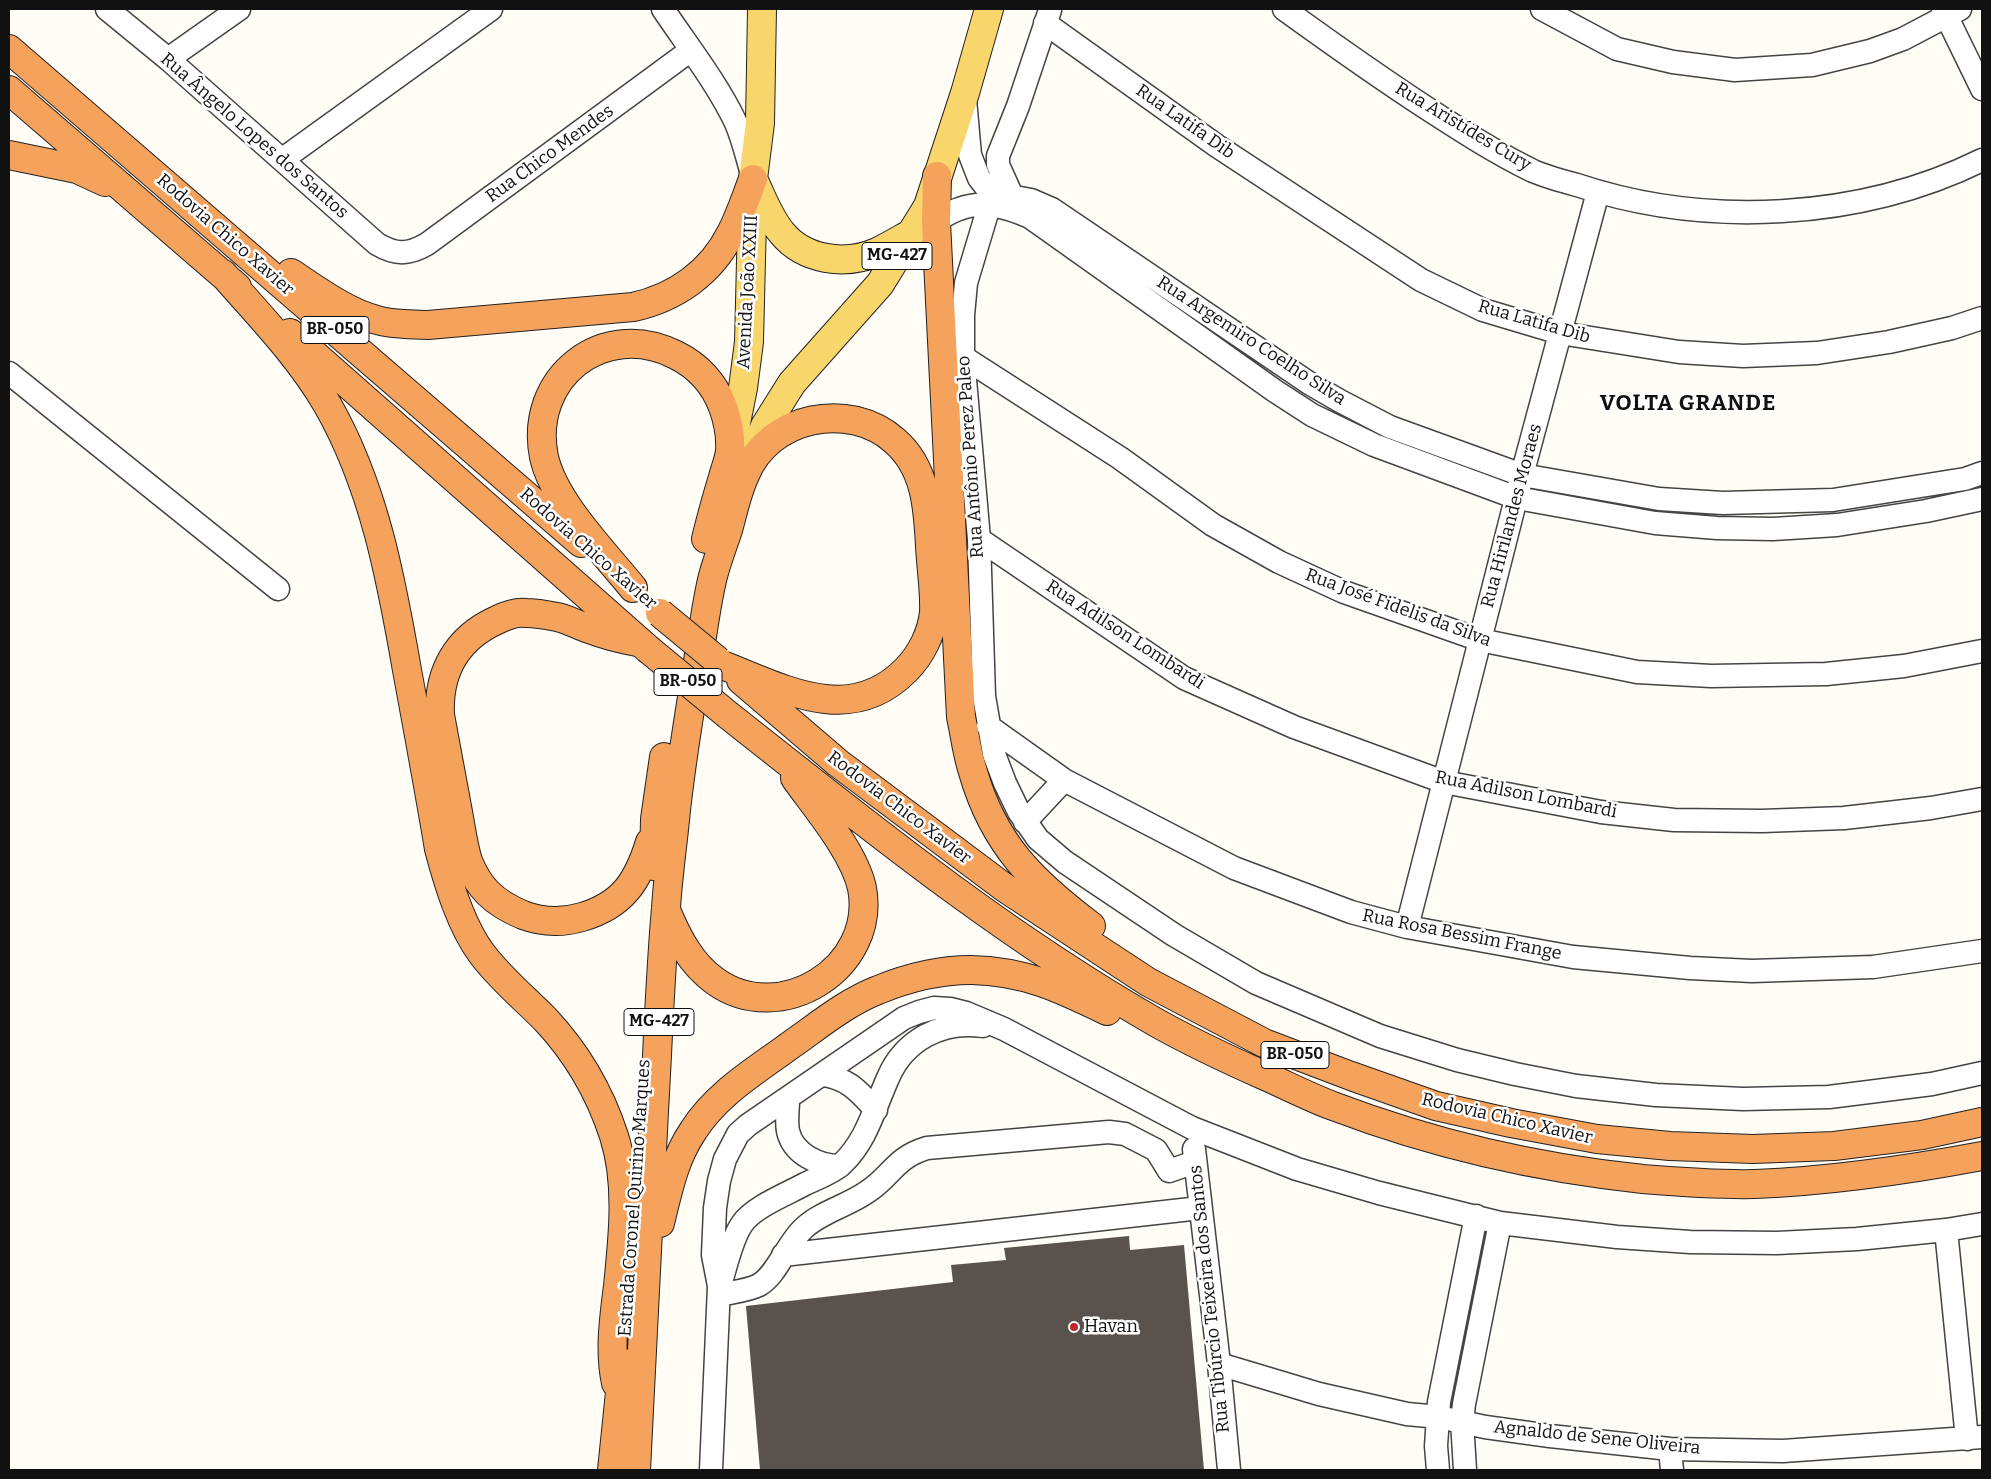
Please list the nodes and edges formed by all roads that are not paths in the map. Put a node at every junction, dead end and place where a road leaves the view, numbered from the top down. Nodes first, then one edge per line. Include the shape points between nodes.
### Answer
1 (107, 9) edge
2 (239, 9) edge
3 (491, 9) edge
4 (663, 9) edge
5 (762, 9) edge
6 (990, 9) edge
7 (1284, 9) edge
8 (1542, 9) edge
9 (1950, 11) edge
10 (1048, 16) edge
11 (9, 49) edge
12 (691, 50) junction
13 (168, 59) junction
14 (1982, 89) edge
15 (9, 90) edge
16 (965, 93) junction
17 (9, 154) edge
18 (283, 159) junction
19 (1982, 160) edge
20 (937, 176) joint
21 (753, 179) junction
22 (1598, 192) junction
23 (131, 194) junction
24 (1000, 200) junction
25 (924, 227) junction
26 (220, 231) junction
27 (406, 254) joint
28 (223, 274) junction
29 (1982, 318) edge
30 (1560, 333) junction
31 (963, 357) junction
32 (9, 373) edge
33 (9, 386) edge
34 (35, 394) junction
35 (738, 462) junction
36 (1982, 474) edge
37 (1522, 475) junction
38 (1517, 498) junction
39 (1982, 499) edge
40 (979, 539) junction
41 (705, 574) junction
42 (633, 588) junction
43 (278, 589) dead end
44 (1480, 640) junction
45 (644, 646) junction
46 (1982, 651) edge
47 (722, 663) junction
48 (988, 726) junction
49 (779, 755) junction
50 (1064, 780) junction
51 (1444, 782) junction
52 (1982, 799) edge
53 (655, 819) junction
54 (1025, 822) junction
55 (666, 909) junction
56 (1407, 927) junction
57 (1982, 951) edge
58 (1004, 1029) junction
59 (1264, 1043) junction
60 (1222, 1057) junction
61 (1982, 1073) edge
62 (823, 1075) junction
63 (788, 1100) junction
64 (876, 1110) junction
65 (1982, 1122) edge
66 (1192, 1128) junction
67 (1982, 1156) edge
68 (1195, 1162) junction
69 (840, 1166) junction
70 (1200, 1208) junction
71 (1476, 1216) junction
72 (1500, 1223) junction
73 (1982, 1224) edge
74 (1946, 1230) junction
75 (783, 1255) junction
76 (719, 1291) junction
77 (643, 1298) junction
78 (1219, 1364) junction
79 (620, 1399) junction
80 (1439, 1417) junction
81 (1462, 1421) junction
82 (1975, 1438) edge
83 (1671, 1460) edge
84 (612, 1470) edge
85 (636, 1470) edge
86 (711, 1470) edge
87 (1229, 1470) edge
88 (1438, 1470) edge
89 (1465, 1470) edge

1 - 13 street, Rua Ângelo Lopes dos Santos
2 - 13 street
3 - 18 street
4 - 12 street
5 - 21 main road, Avenida João XXIII / MG-427 via 760,123
6 - 16 main road
7 - 22 street, Rua Aristídes Cury via 1375,74 1475,139 1535,172
8 - 9 street via 1616,49 1673,62 1734,70 1812,65 1870,51 1903,39
9 - 14 street
10 - 24 street via 998,156
10 - 30 street, Rua Latifa Dib via 1217,146 1421,280 1483,310
11 - 26 highway, Rodovia Chico Xavier / BR-050
12 - 21 street via 736,123
12 - 27 street, Rua Chico Mendes via 427,244
13 - 18 street, Rua Ângelo Lopes dos Santos
15 - 23 highway, Rodovia Chico Xavier / BR-050
16 - 20 main road
16 - 24 street, Rua Argemiro Coelho Silva via 970,155 979,178
17 - 23 highway via 77,169
18 - 27 street, Rua Ângelo Lopes dos Santos via 377,244 395,253
19 - 22 street, Rua Aristídes Cury via 1904,190 1800,210 1746,212 1696,209
20 - 25 highway
21 - 25 main road, MG-427 via 782,233 795,247 813,256 858,258 876,253
21 - 26 highway via 731,233 719,252 690,284 653,303 633,307 428,325 376,320 325,295
21 - 35 main road, Avenida João XXIII / MG-427 via 749,342
22 - 30 street, Rua Hirilandes Moraes
23 - 28 highway, Rodovia Chico Xavier / BR-050
24 - 25 street, Rua Argemiro Coelho Silva via 959,209
24 - 31 street, Rua Antônio Perez Paleo via 966,283
24 - 37 street, Rua Argemiro Coelho Silva via 1031,200 1052,209 1340,401 1390,427
24 - 38 street, Rua Argemiro Coelho Silva via 1030,217 1312,415 1374,445
25 - 35 main road, MG-427 via 880,284 792,383
25 - 59 highway via 961,717 973,772 985,804 1007,847 1040,884 1154,974
26 - 42 highway, Rodovia Chico Xavier / BR-050
28 - 45 highway, Rodovia Chico Xavier / BR-050
28 - 79 highway via 277,336 326,403 362,479 375,517 395,603 448,885 481,952 570,1050 591,1082 614,1135 624,1187 620,1268 612,1334 613,1369
29 - 30 street, Rua Latifa Dib via 1889,342 1817,353 1743,356 1679,352
30 - 37 street, Rua Hirilandes Moraes
31 - 40 street, Rua Antônio Perez Paleo
31 - 44 street, Rua José Fidelis da Silva via 1120,458 1213,526 1344,592
32 - 34 street
33 - 34 street
34 - 43 street
35 - 41 highway, MG-427
35 - 42 highway via 726,418 713,388 696,367 684,359 658,347 626,343 596,351 565,373 547,402 542,438 544,458 560,496
35 - 47 highway via 761,450 784,431 816,420 854,419 886,434 911,459 925,493 929,511 934,612 924,646 913,663 900,676 870,695 837,701 800,695
36 - 37 street, Rua Argemiro Coelho Silva via 1833,500 1723,503 1659,499
37 - 38 street, Rua Hirilandes Moraes
38 - 39 street, Rua Argemiro Coelho Silva via 1655,523 1773,529 1878,520
38 - 44 street, Rua Hirilandes Moraes
40 - 48 street, Rua Antônio Perez Paleo via 984,696
40 - 51 street, Rua Adilson Lombardi via 1184,678 1294,727
41 - 53 highway, Estrada Coronel Quirino Marques / MG-427 via 669,718
41 - 55 highway, Estrada Coronel Quirino Marques / MG-427
42 - 47 highway, Rodovia Chico Xavier / BR-050, bridge
44 - 46 street, Rua José Fidelis da Silva via 1637,672 1711,676 1826,674 1904,666
44 - 51 street, Rua Hirilandes Moraes
45 - 49 highway, Rodovia Chico Xavier / BR-050, bridge
45 - 53 highway via 612,638 558,617 525,612 504,617 471,635 459,648 444,680 439,698 440,716 469,862 487,892 517,912 534,919 569,921 602,909 631,886 640,872
47 - 59 highway, Rodovia Chico Xavier / BR-050 via 838,763 1005,888 1148,982
48 - 50 street, Rua Rosa Bessim Frange
48 - 54 street, Rua Antônio Perez Paleo via 1005,783
49 - 55 highway via 852,862 862,888 862,914 848,956 834,972 814,986 776,998 748,995 722,985 703,971 686,950
49 - 60 highway, Rodovia Chico Xavier / BR-050 via 906,855 997,921 1158,1024
50 - 54 street
50 - 56 street, Rua Rosa Bessim Frange via 1234,868 1351,912
51 - 52 street, Rua Adilson Lombardi via 1601,812 1674,820 1844,818
51 - 56 street, Rua Hirilandes Moraes
53 - 79 highway, Estrada Coronel Quirino Marques / MG-427 via 631,1295
54 - 61 street, Rua Antônio Perez Paleo via 1038,839 1065,862 1174,935 1256,983 1380,1036 1457,1060 1576,1086 1656,1095 1743,1099 1829,1097 1932,1084
55 - 77 highway, Estrada Coronel Quirino Marques / MG-427
56 - 57 street, Rua Rosa Bessim Frange via 1572,957 1752,971 1873,967
58 - 62 street via 966,1013 934,1008 904,1018
58 - 64 street via 971,1024 926,1035 894,1065
58 - 66 street
59 - 65 highway, Rodovia Chico Xavier / BR-050 via 1436,1106 1597,1140 1735,1148 1834,1146 1922,1135
60 - 67 highway, Rodovia Chico Xavier / BR-050 via 1332,1106 1423,1136 1501,1157 1591,1174 1678,1182 1753,1184 1922,1168
60 - 77 highway via 1129,1022 1057,987 1001,972 940,972 877,990 840,1010 733,1086 693,1130 672,1175
62 - 63 street
62 - 64 street via 851,1085
63 - 69 street via 788,1130 795,1147 822,1164
63 - 76 street via 738,1134 725,1159 715,1208 713,1255
64 - 69 street via 858,1146
66 - 68 street, Rua Tibúrcio Teixeira dos Santos
66 - 71 street via 1297,1168 1379,1193
68 - 70 street, Rua Tibúrcio Teixeira dos Santos
68 - 75 street via 1169,1171 1156,1150 1125,1134 1109,1132 927,1148 902,1158 867,1192 805,1227
69 - 76 street via 749,1216 737,1233
70 - 75 street
70 - 78 street, Rua Tibúrcio Teixeira dos Santos
71 - 72 street
71 - 80 street via 1439,1402
72 - 74 street via 1690,1242 1777,1243
72 - 81 street
73 - 74 street
74 - 82 street
75 - 76 street via 761,1284
76 - 86 street
77 - 85 highway, Estrada Coronel Quirino Marques / MG-427
78 - 80 street, Agnaldo de Sene Oliveira via 1319,1394 1407,1414
78 - 87 street, Rua Tibúrcio Teixeira dos Santos
79 - 84 highway, Estrada Coronel Quirino Marques / MG-427
80 - 81 street, Agnaldo de Sene Oliveira
80 - 88 street
81 - 83 street, Agnaldo de Sene Oliveira
81 - 89 street
82 - 83 street, Agnaldo de Sene Oliveira

